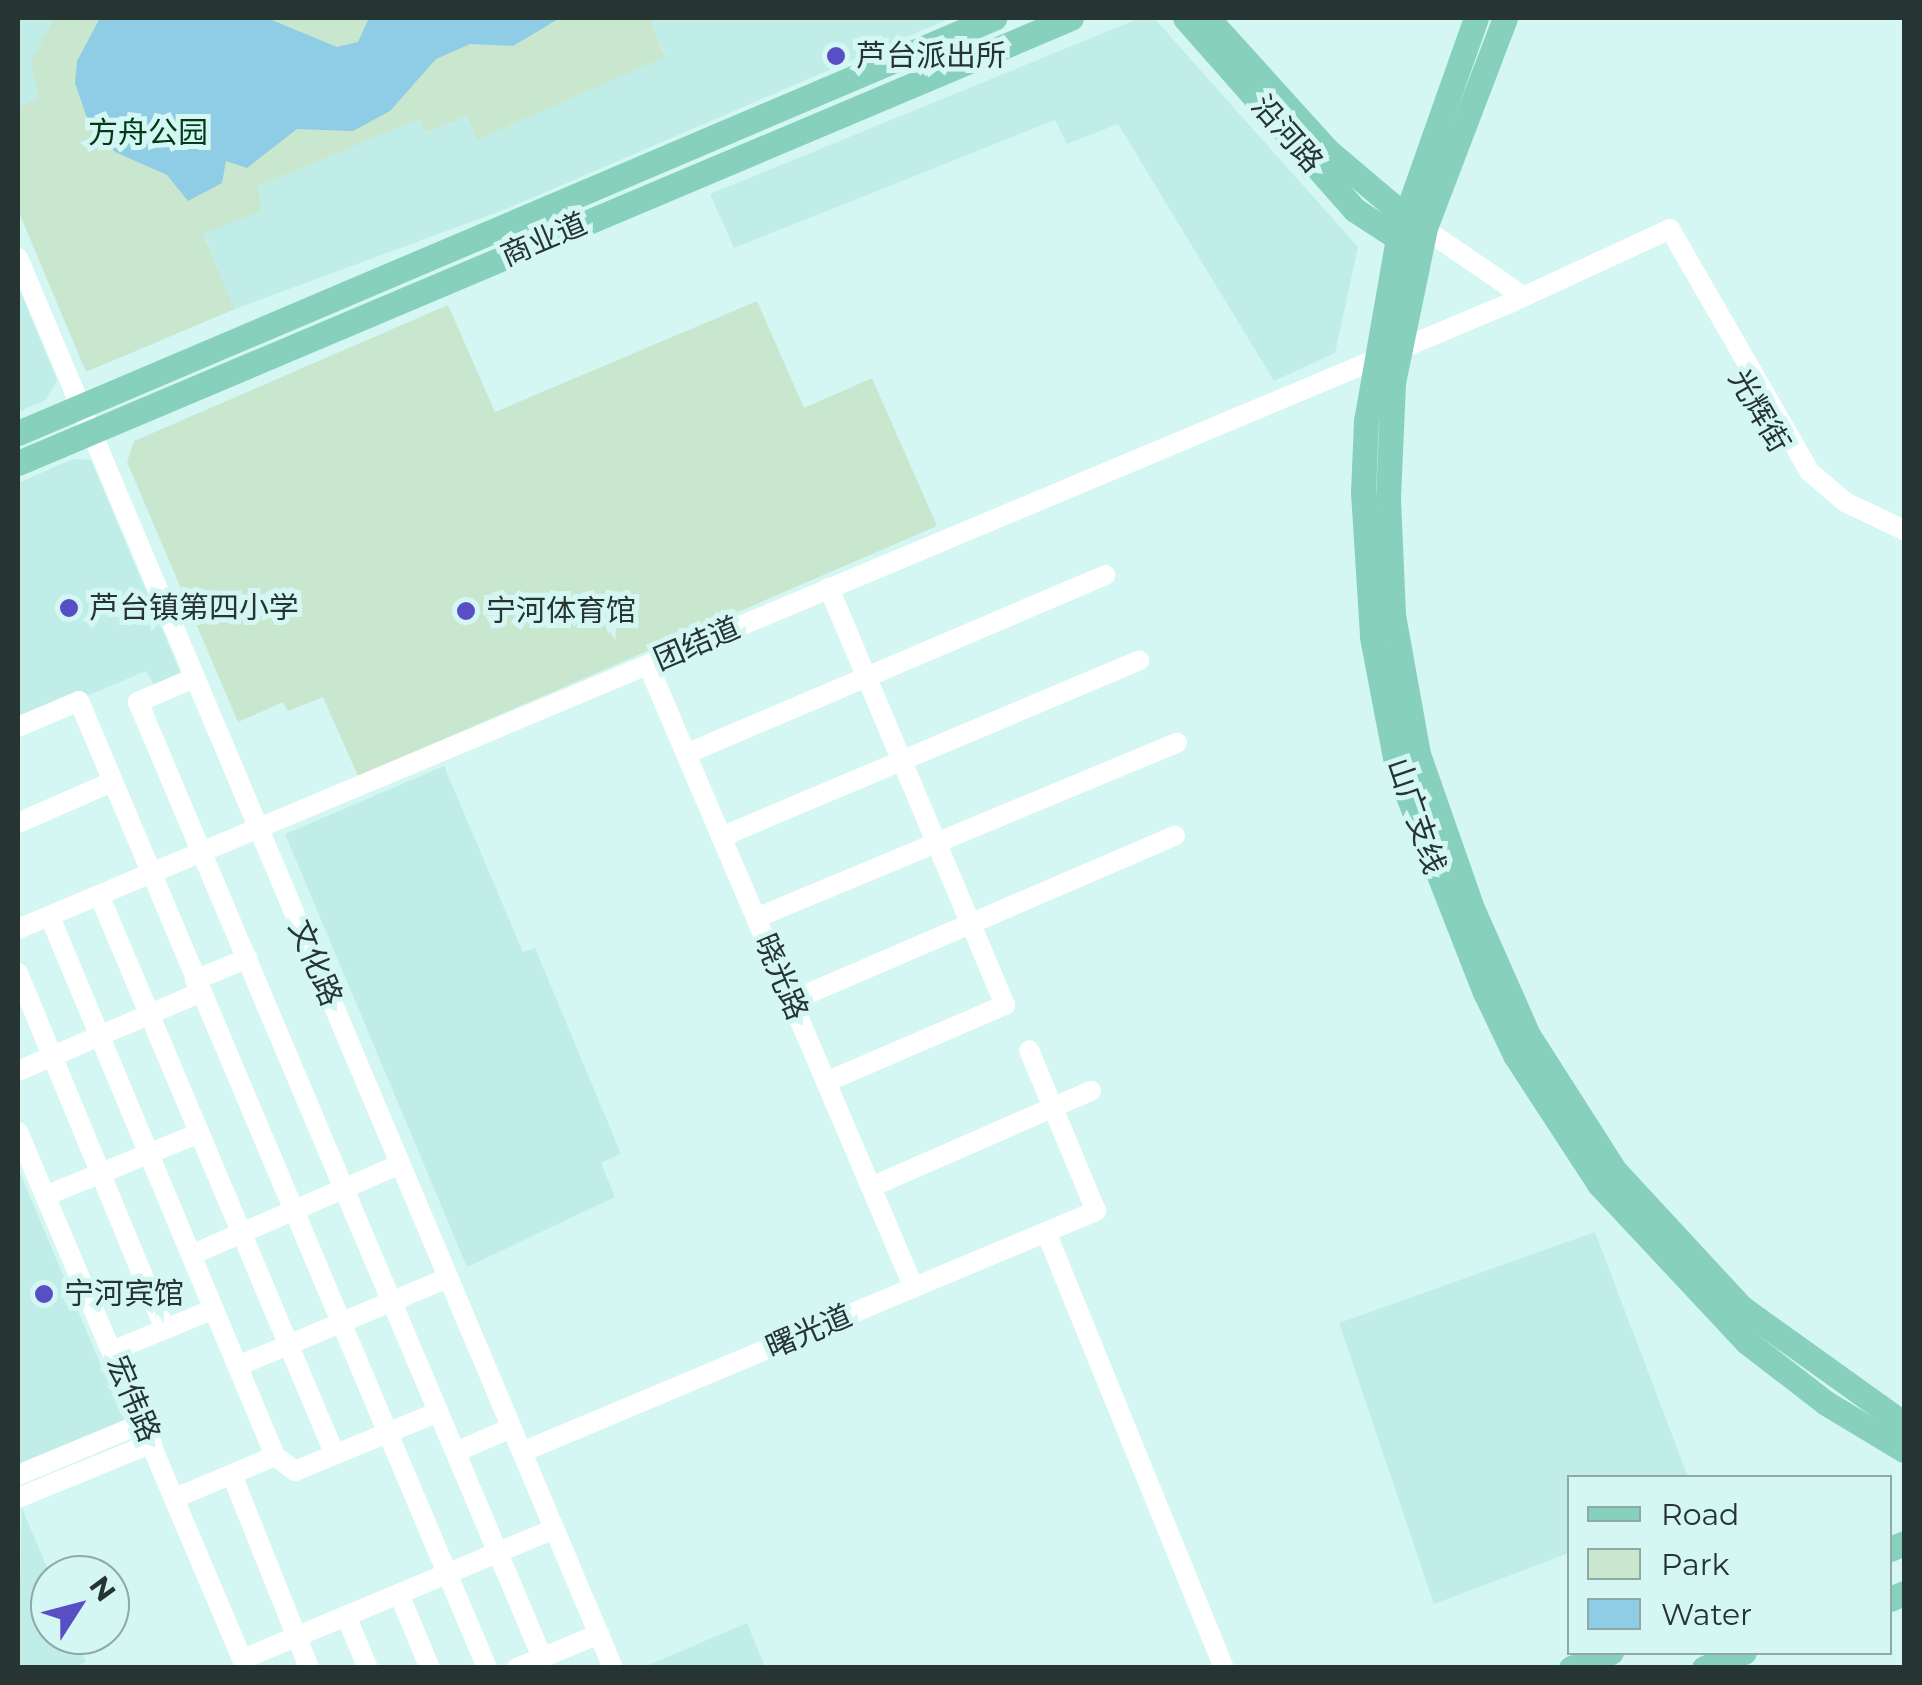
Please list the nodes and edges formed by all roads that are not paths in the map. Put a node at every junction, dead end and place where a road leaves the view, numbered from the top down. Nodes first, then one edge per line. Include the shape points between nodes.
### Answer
1 (994, 18) edge
2 (1071, 18) edge
3 (1185, 18) edge
4 (1207, 18) edge
5 (1476, 18) edge
6 (1505, 18) edge
7 (1665, 231) junction
8 (1412, 233) junction
9 (18, 258) edge
10 (1517, 299) junction
11 (1386, 350) junction
12 (80, 406) junction
13 (91, 431) junction
14 (18, 433) edge
15 (18, 463) edge
16 (1904, 530) edge
17 (1904, 542) edge
18 (1105, 575) dead end
19 (829, 588) junction
20 (1139, 660) dead end
21 (648, 665) junction
22 (866, 677) junction
23 (194, 678) junction
24 (18, 727) edge
25 (1177, 743) dead end
26 (686, 754) junction
27 (902, 760) junction
28 (112, 782) junction
29 (18, 823) edge
30 (258, 831) junction
31 (1175, 836) dead end
32 (721, 837) junction
33 (937, 843) junction
34 (204, 853) junction
35 (151, 876) junction
36 (100, 897) junction
37 (50, 916) junction
38 (756, 918) junction
39 (971, 924) junction
40 (18, 930) edge
41 (248, 958) junction
42 (18, 973) edge
43 (198, 986) junction
44 (792, 1001) junction
45 (149, 1014) junction
46 (100, 1036) junction
47 (1029, 1050) dead end
48 (52, 1056) junction
49 (18, 1071) edge
50 (826, 1082) junction
51 (1091, 1091) dead end
52 (1053, 1108) junction
53 (18, 1132) edge
54 (199, 1133) junction
55 (149, 1154) junction
56 (400, 1164) junction
57 (101, 1173) junction
58 (870, 1187) junction
59 (345, 1188) junction
60 (45, 1196) junction
61 (294, 1211) junction
62 (1046, 1232) junction
63 (242, 1234) junction
64 (191, 1255) junction
65 (447, 1278) junction
66 (914, 1288) junction
67 (392, 1301) junction
68 (214, 1308) junction
69 (341, 1322) junction
70 (165, 1329) junction
71 (288, 1345) junction
72 (112, 1351) junction
73 (238, 1366) junction
74 (438, 1412) junction
75 (143, 1423) junction
76 (1904, 1424) edge
77 (511, 1428) junction
78 (388, 1432) junction
79 (152, 1443) junction
80 (1904, 1450) edge
81 (456, 1452) junction
82 (522, 1452) junction
83 (335, 1455) junction
84 (276, 1456) junction
85 (232, 1474) junction
86 (18, 1475) edge
87 (18, 1498) edge
88 (175, 1498) junction
89 (554, 1529) junction
90 (498, 1552) junction
91 (448, 1573) junction
92 (399, 1594) junction
93 (346, 1616) junction
94 (599, 1634) junction
95 (300, 1635) junction
96 (1604, 1655) edge
97 (1736, 1655) edge
98 (542, 1657) junction
99 (245, 1663) edge
100 (310, 1668) edge
101 (368, 1668) edge
102 (430, 1668) edge
103 (488, 1668) edge
104 (517, 1668) edge
105 (613, 1668) edge
106 (1224, 1668) edge
107 (1571, 1668) edge
108 (1704, 1668) edge

1 - 12 main road, 商业道
2 - 13 main road, 商业道
3 - 8 main road, 沿河路 via 1355,210
4 - 8 main road, 沿河路
5 - 8 main road, 山广支线
6 - 8 main road, 山广支线
7 - 10 street, 团结道
7 - 16 street, 光辉街 via 1810,472 1845,502
7 - 17 street, 光辉街 via 1797,475 1834,509
8 - 10 street
8 - 11 main road, 山广支线
9 - 12 street, 文化路
10 - 11 street, 团结道
11 - 19 street, 团结道
11 - 76 main road, 山广支线 via 1389,532 1406,706 1448,848 1528,1034 1577,1118 1672,1239 1788,1346
11 - 80 main road, 山广支线 via 1363,492 1382,698 1424,849 1485,992 1555,1120 1652,1248 1786,1374
12 - 13 street, 文化路
12 - 14 main road, 商业道
13 - 15 main road, 商业道
13 - 23 street, 文化路
18 - 22 street
19 - 21 street, 团结道
19 - 22 street
20 - 27 street
21 - 26 street, 晓光路
21 - 30 street, 团结道
22 - 26 street
22 - 27 street
23 - 30 street, 文化路
23 - 34 street via 138,702
24 - 28 street via 78,701
25 - 33 street
26 - 32 street, 晓光路
27 - 32 street
27 - 33 street
28 - 29 street
28 - 35 street
30 - 34 street, 团结道
30 - 56 street, 文化路
31 - 39 street
32 - 38 street, 晓光路
33 - 38 street
33 - 39 street
34 - 35 street, 团结道
34 - 41 street
35 - 36 street, 团结道
35 - 43 street
36 - 37 street, 团结道
36 - 45 street
37 - 40 street, 团结道
37 - 46 street
38 - 44 street, 晓光路
39 - 44 street
39 - 50 street via 1005,1005
41 - 43 street
41 - 59 street
42 - 48 street
43 - 45 street
43 - 61 street
44 - 50 street, 晓光路
45 - 46 street
45 - 54 street
46 - 48 street
46 - 55 street
47 - 52 street
48 - 49 street
48 - 57 street
50 - 58 street, 晓光路
51 - 52 street
52 - 58 street
52 - 62 street, 曙光道 via 1096,1210
53 - 60 street, 宏伟路
54 - 55 street
54 - 63 street
55 - 57 street
55 - 64 street
56 - 59 street
56 - 65 street, 文化路
57 - 60 street
57 - 70 street
58 - 66 street, 晓光路
59 - 61 street
59 - 67 street
60 - 72 street, 宏伟路
61 - 63 street
61 - 69 street
62 - 66 street, 曙光道
62 - 106 street
63 - 64 street
63 - 71 street
64 - 68 street
65 - 67 street
65 - 77 street, 文化路
66 - 82 street, 曙光道
67 - 69 street
67 - 74 street
68 - 70 street
68 - 73 street
69 - 71 street
69 - 78 street
70 - 72 street
71 - 73 street
71 - 83 street
72 - 75 street, 宏伟路
73 - 84 street
74 - 78 street
74 - 81 street
75 - 79 street, 宏伟路
75 - 86 street
77 - 81 street
77 - 82 street, 文化路
78 - 83 street
78 - 91 street
79 - 87 street
79 - 88 street, 宏伟路
81 - 90 street
82 - 89 street, 文化路
83 - 84 street via 294,1471
84 - 85 street
85 - 88 street
85 - 95 street
88 - 99 street, 宏伟路
89 - 90 street
89 - 94 street, 文化路
90 - 91 street
90 - 98 street
91 - 92 street
91 - 103 street
92 - 93 street
92 - 102 street
93 - 95 street
93 - 101 street
94 - 98 street
94 - 105 street, 文化路
95 - 99 street
95 - 100 street
96 - 107 main road
97 - 108 main road
98 - 104 street

